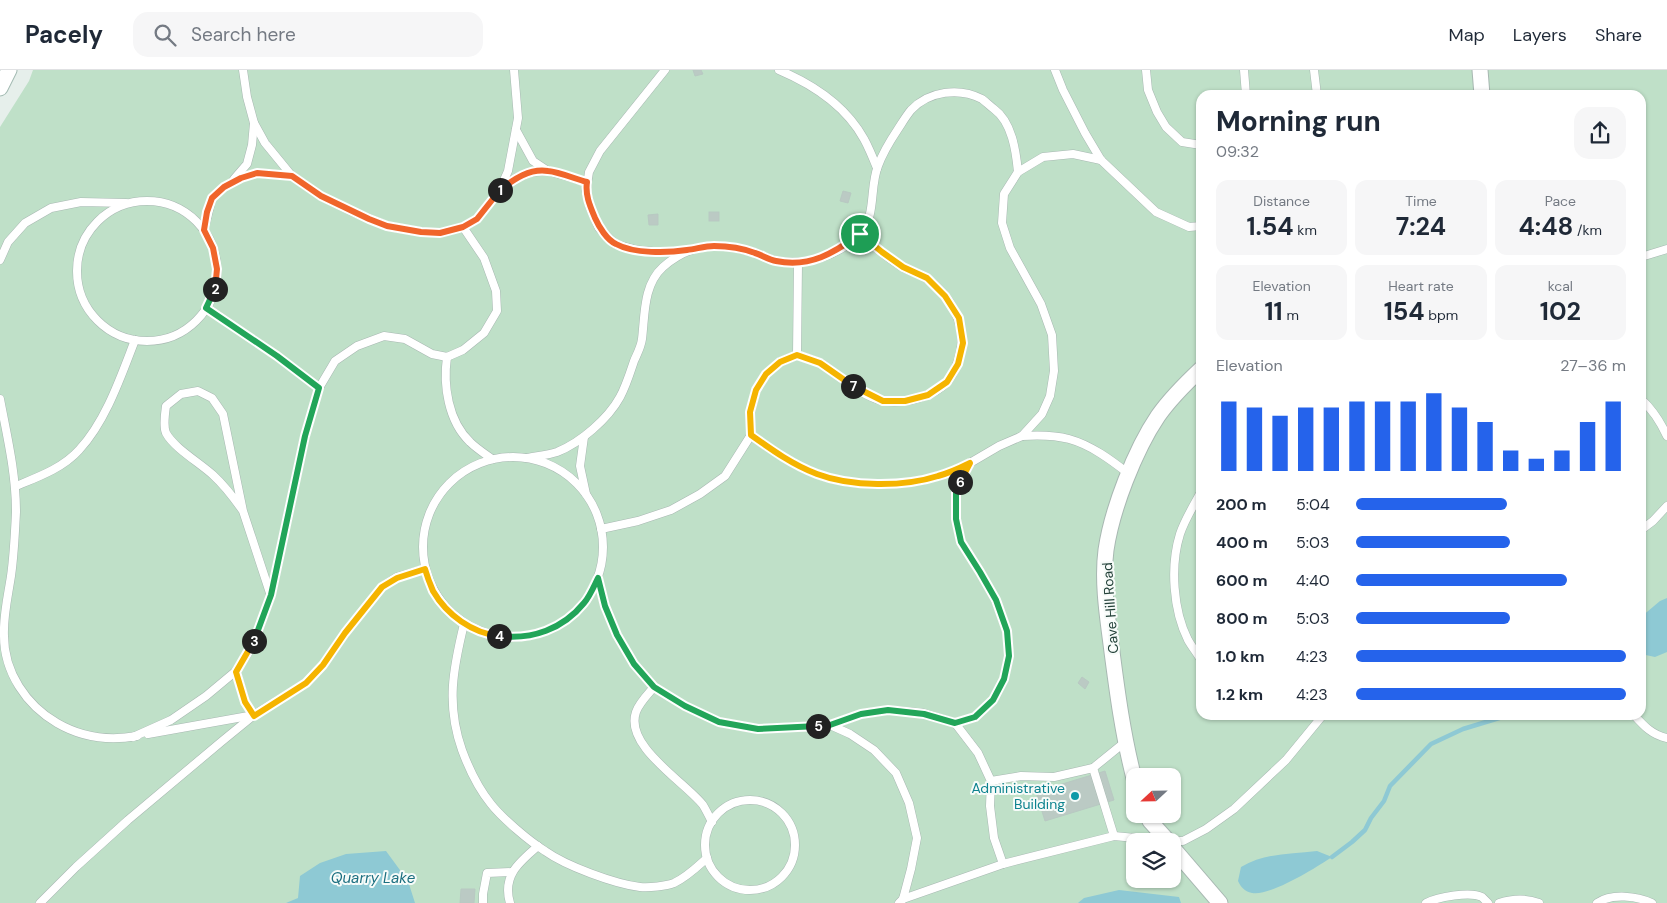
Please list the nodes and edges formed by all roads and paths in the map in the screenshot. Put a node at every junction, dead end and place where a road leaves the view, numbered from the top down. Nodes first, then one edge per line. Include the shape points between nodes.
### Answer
1 (10, 70) edge
2 (243, 70) edge
3 (514, 70) edge
4 (665, 70) edge
5 (779, 70) edge
6 (1056, 70) edge
7 (1146, 70) edge
8 (1244, 70) edge
9 (1314, 70) edge
10 (1480, 70) edge
11 (0, 88) edge
12 (1246, 90) edge
13 (1316, 90) edge
14 (1482, 90) edge
15 (254, 123) junction
16 (516, 130) junction
17 (1196, 144) edge
18 (1101, 160) junction
19 (877, 168) junction
20 (548, 170) junction
21 (1018, 172) junction
22 (292, 176) junction
23 (587, 182) junction
24 (224, 187) junction
25 (500, 190) junction
26 (130, 203) junction
27 (1196, 226) edge
28 (463, 227) junction
29 (204, 230) junction
30 (860, 234) junction
31 (1667, 249) edge
32 (688, 250) junction
33 (1646, 255) edge
34 (0, 260) edge
35 (798, 263) junction
36 (206, 308) junction
37 (135, 340) junction
38 (797, 355) junction
39 (447, 357) junction
40 (1196, 373) edge
41 (319, 388) junction
42 (0, 399) edge
43 (1646, 404) edge
44 (751, 435) junction
45 (1022, 436) junction
46 (1667, 436) edge
47 (584, 437) junction
48 (527, 458) junction
49 (492, 459) junction
50 (970, 463) junction
51 (1129, 474) junction
52 (16, 486) junction
53 (586, 495) junction
54 (1196, 502) edge
55 (1667, 506) edge
56 (243, 511) junction
57 (1646, 526) edge
58 (601, 529) junction
59 (425, 569) junction
60 (598, 578) junction
61 (271, 595) junction
62 (464, 624) junction
63 (1196, 652) edge
64 (236, 672) junction
65 (654, 687) junction
66 (254, 716) junction
67 (1319, 720) edge
68 (1639, 720) edge
69 (955, 723) junction
70 (830, 725) junction
71 (132, 737) junction
72 (1667, 738) edge
73 (1125, 742) junction
74 (1093, 768) junction
75 (1132, 768) edge
76 (991, 782) junction
77 (712, 822) junction
78 (1153, 823) edge
79 (1161, 833) edge
80 (1114, 836) junction
81 (1126, 837) edge
82 (1181, 841) edge
83 (538, 846) junction
84 (707, 858) junction
85 (1181, 858) edge
86 (1003, 864) junction
87 (512, 872) junction
88 (901, 901) edge
89 (40, 903) edge
90 (483, 903) edge
91 (510, 903) edge
92 (1220, 903) edge
93 (1426, 903) edge
94 (1488, 903) edge
95 (1499, 903) edge
96 (1539, 903) edge
97 (1598, 903) edge
98 (1652, 903) edge

1 - 11 street
2 - 15 lane
3 - 16 lane
4 - 23 lane via 600,150
5 - 19 lane via 812,85 843,112 863,138
6 - 18 lane via 1063,90
7 - 17 lane via 1148,90 1166,127 1182,142
8 - 12 lane
9 - 13 lane
10 - 14 street
15 - 22 lane via 265,143
15 - 24 lane via 247,164
16 - 20 lane via 533,161
16 - 25 lane via 508,171
18 - 21 lane via 1073,154 1043,157
18 - 27 lane via 1156,212 1189,227
19 - 21 lane via 886,147 912,110 928,96 965,93 1000,113 1010,133
19 - 30 lane via 870,216
20 - 23 lane
20 - 25 lane via 516,178
21 - 45 lane via 1004,194 1002,223 1010,248 1041,304 1052,335 1054,370 1050,396 1042,414
22 - 24 lane via 257,173
22 - 28 lane via 321,196 387,226 440,233
23 - 32 lane via 590,207 600,228 615,244 659,252
24 - 29 lane via 212,198
25 - 28 lane via 477,219
26 - 29 lane via 151,201 171,205 189,215
26 - 34 lane via 81,202 51,208 25,223 8,242
26 - 37 lane via 108,212 91,228 80,250 77,273 82,297 94,317 113,332
28 - 39 lane via 484,258 496,291 497,312 484,334
29 - 36 lane via 213,248 217,269 215,289
30 - 35 lane via 820,259
30 - 38 lane via 903,267 927,278 945,296 959,318 963,343 958,364 947,382 928,395 905,401 883,401 858,390 820,363
31 - 33 lane
32 - 35 lane via 712,246 732,248 776,261
32 - 47 lane via 656,273 647,295 642,342 619,398
35 - 38 lane
36 - 37 lane via 193,324 176,335 156,341
36 - 41 lane
37 - 52 lane via 109,402 79,451 55,469
38 - 44 lane via 780,362 766,374 756,390 750,412
39 - 41 lane via 432,354 406,338 384,336 358,346 335,361
39 - 49 lane via 444,375 456,422 469,442
40 - 51 street, Cave Hill Road via 1158,416 1144,438
41 - 61 lane via 305,436
42 - 52 lane
43 - 46 lane
44 - 50 lane via 793,463 818,475 846,481 876,484 910,482 938,476
44 - 58 lane via 725,476 700,494 671,510
45 - 50 lane
45 - 51 lane via 1069,439 1110,459
47 - 48 lane via 556,452
47 - 53 lane via 580,466
48 - 49 lane
48 - 53 lane via 557,469
49 - 59 lane via 465,470 444,488 429,512 422,540
50 - 69 lane via 956,491 956,519 961,542 996,600 1007,631 1009,656 1004,679 993,700 975,717
51 - 73 street, Cave Hill Road via 1106,550 1108,620
52 - 71 lane via 12,567 4,615 7,659 15,681 28,701 46,717 70,731 99,738
53 - 58 lane via 596,511
54 - 63 lane via 1180,533 1174,582 1179,613
55 - 57 lane
56 - 56 lane via 223,414 212,398 198,391 181,394 166,406 166,432 180,449 227,488
56 - 61 lane
58 - 60 lane via 603,554
59 - 62 lane via 433,590 446,609
59 - 66 lane via 397,578 382,587 306,683
60 - 62 lane via 585,602 566,621 542,633 515,638 489,635
60 - 65 lane via 617,635 634,664
61 - 64 lane via 253,645
62 - 83 lane via 451,691 462,749 474,778 492,805
64 - 66 lane via 245,702
64 - 71 lane via 171,720
65 - 70 lane via 719,722 758,729
65 - 77 lane via 636,712 635,724 640,739 660,765 704,806
66 - 71 lane
66 - 89 lane via 128,820
67 - 82 lane via 1286,760 1234,808 1206,829
68 - 72 lane via 1658,736
69 - 70 lane via 924,714 888,710 861,714
69 - 76 lane via 978,753
70 - 88 lane via 874,750 896,773 909,803 917,838
73 - 74 lane
73 - 75 street, Cave Hill Road
74 - 76 lane via 1054,777 1021,776
74 - 80 lane
76 - 86 lane via 994,838
77 - 84 lane via 705,846
77 - 84 lane via 722,810 735,803 765,802 788,821 794,835 795,850 791,865 782,878 754,890 725,882 714,872
78 - 79 street
80 - 81 lane
80 - 86 lane
83 - 84 lane via 610,880 642,887 673,883 690,874
83 - 87 lane
85 - 92 street
86 - 88 lane
87 - 90 lane via 487,873
87 - 91 lane
93 - 94 lane via 1458,895 1481,897
95 - 96 lane via 1511,900
97 - 98 lane via 1626,896

